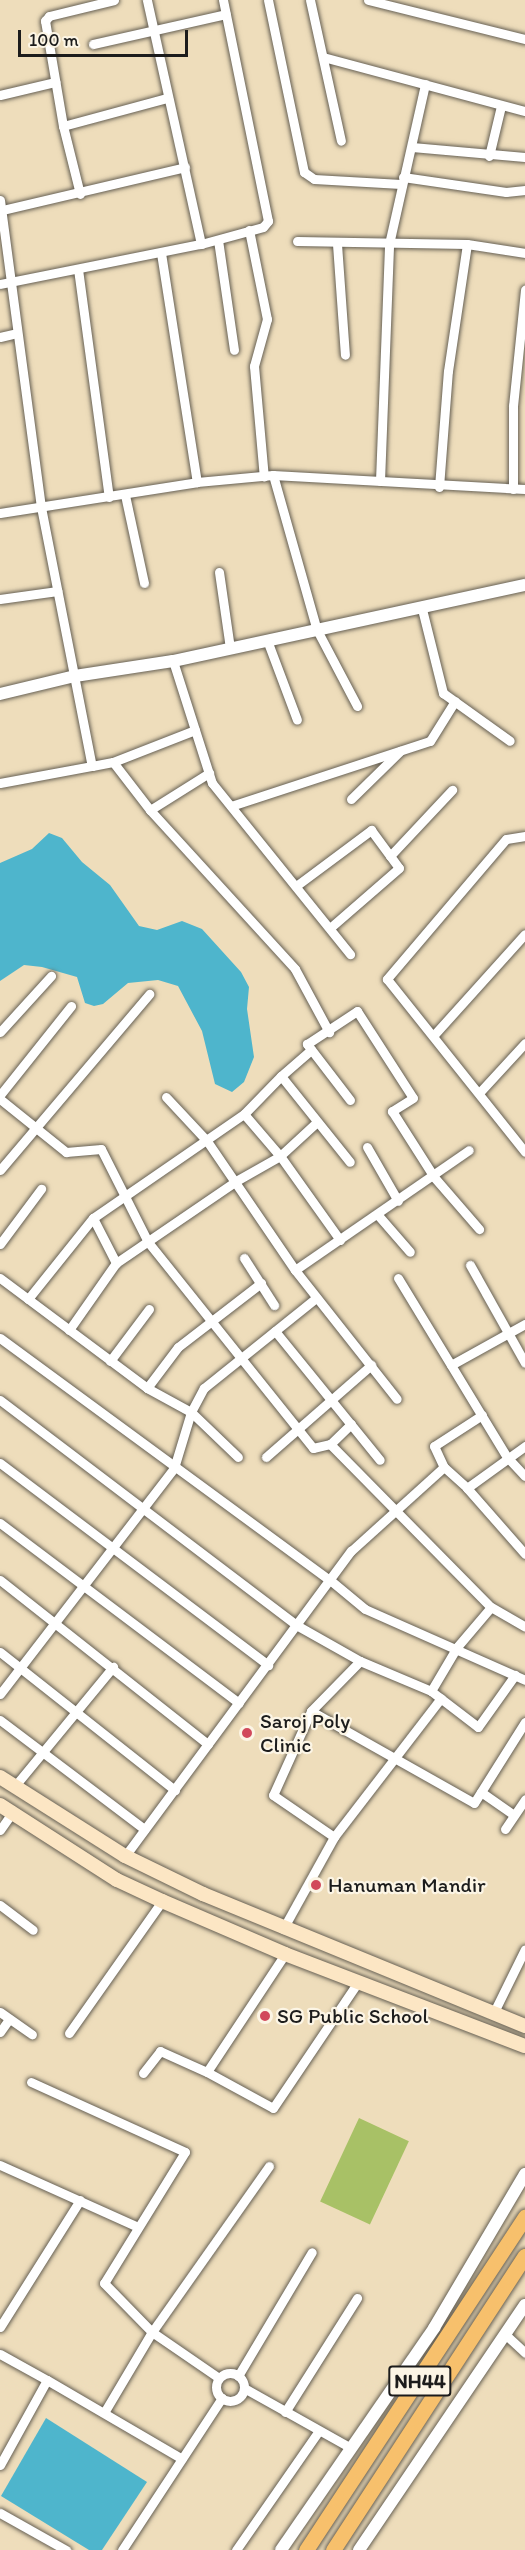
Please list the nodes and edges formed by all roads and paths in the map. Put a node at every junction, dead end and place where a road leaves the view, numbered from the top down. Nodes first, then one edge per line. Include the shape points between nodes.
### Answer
1 (114, 0) edge
2 (147, 0) edge
3 (223, 0) edge
4 (268, 0) edge
5 (310, 0) edge
6 (368, 0) edge
7 (226, 14) junction
8 (152, 30) junction
9 (525, 39) edge
10 (93, 44) dead end
11 (323, 57) junction
12 (55, 82) junction
13 (425, 84) junction
14 (0, 95) edge
15 (167, 98) junction
16 (501, 106) junction
17 (525, 111) edge
18 (63, 126) junction
19 (341, 141) dead end
20 (412, 147) junction
21 (489, 156) junction
22 (525, 157) edge
23 (185, 168) junction
24 (402, 180) junction
25 (525, 190) edge
26 (80, 194) junction
27 (1, 205) edge
28 (249, 230) junction
29 (218, 240) junction
30 (297, 241) dead end
31 (201, 243) junction
32 (337, 244) junction
33 (389, 244) junction
34 (467, 244) junction
35 (161, 253) junction
36 (525, 253) edge
37 (78, 269) junction
38 (4, 284) edge
39 (525, 290) edge
40 (17, 333) junction
41 (0, 337) edge
42 (234, 350) dead end
43 (345, 355) dead end
44 (513, 406) junction
45 (525, 407) edge
46 (268, 476) junction
47 (197, 482) junction
48 (380, 482) junction
49 (439, 487) junction
50 (513, 489) junction
51 (525, 489) edge
52 (125, 495) junction
53 (109, 497) junction
54 (42, 507) junction
55 (0, 513) edge
56 (219, 572) dead end
57 (144, 582) dead end
58 (525, 585) edge
59 (57, 591) junction
60 (0, 599) edge
61 (422, 609) junction
62 (317, 630) junction
63 (267, 640) junction
64 (230, 648) junction
65 (173, 661) junction
66 (75, 676) junction
67 (0, 694) edge
68 (455, 701) junction
69 (357, 706) dead end
70 (297, 720) dead end
71 (195, 730) junction
72 (510, 741) dead end
73 (402, 750) junction
74 (113, 762) junction
75 (92, 766) junction
76 (209, 773) junction
77 (0, 783) edge
78 (452, 790) dead end
79 (351, 799) dead end
80 (231, 806) junction
81 (150, 810) junction
82 (525, 836) edge
83 (390, 856) junction
84 (296, 886) junction
85 (330, 928) junction
86 (525, 934) edge
87 (350, 954) dead end
88 (51, 976) dead end
89 (149, 994) dead end
90 (71, 1006) dead end
91 (0, 1032) edge
92 (328, 1032) junction
93 (433, 1036) junction
94 (525, 1043) edge
95 (311, 1050) junction
96 (281, 1076) junction
97 (479, 1093) junction
98 (166, 1096) dead end
99 (0, 1097) edge
100 (350, 1100) dead end
101 (244, 1114) junction
102 (317, 1122) junction
103 (35, 1125) junction
104 (207, 1141) junction
105 (367, 1147) dead end
106 (468, 1150) dead end
107 (525, 1152) edge
108 (280, 1156) junction
109 (350, 1162) dead end
110 (0, 1170) edge
111 (434, 1177) junction
112 (236, 1181) junction
113 (41, 1189) dead end
114 (122, 1195) junction
115 (398, 1201) junction
116 (377, 1215) junction
117 (93, 1218) junction
118 (479, 1229) dead end
119 (340, 1240) junction
120 (148, 1242) junction
121 (0, 1244) edge
122 (410, 1252) dead end
123 (244, 1258) dead end
124 (116, 1263) junction
125 (470, 1265) dead end
126 (295, 1270) junction
127 (0, 1278) edge
128 (398, 1278) dead end
129 (261, 1283) junction
130 (316, 1298) junction
131 (28, 1299) junction
132 (274, 1305) dead end
133 (149, 1309) dead end
134 (209, 1320) junction
135 (525, 1324) edge
136 (69, 1330) junction
137 (275, 1331) junction
138 (508, 1333) junction
139 (0, 1338) edge
140 (241, 1358) junction
141 (110, 1361) junction
142 (525, 1363) edge
143 (371, 1365) junction
144 (451, 1365) junction
145 (147, 1388) junction
146 (330, 1398) junction
147 (398, 1399) dead end
148 (0, 1400) edge
149 (191, 1412) junction
150 (482, 1415) junction
151 (351, 1424) junction
152 (296, 1428) junction
153 (330, 1444) junction
154 (525, 1446) edge
155 (238, 1457) dead end
156 (266, 1457) dead end
157 (507, 1457) junction
158 (380, 1460) dead end
159 (0, 1463) edge
160 (444, 1467) junction
161 (174, 1468) junction
162 (525, 1476) edge
163 (466, 1488) junction
164 (144, 1508) junction
165 (398, 1508) junction
166 (0, 1523) edge
167 (113, 1549) junction
168 (525, 1554) edge
169 (0, 1580) edge
170 (330, 1580) junction
171 (84, 1588) junction
172 (490, 1607) junction
173 (58, 1622) junction
174 (298, 1626) junction
175 (525, 1627) edge
176 (457, 1647) junction
177 (0, 1652) edge
178 (360, 1661) junction
179 (268, 1665) junction
180 (113, 1667) junction
181 (21, 1668) junction
182 (515, 1675) junction
183 (525, 1680) edge
184 (431, 1690) junction
185 (0, 1694) edge
186 (441, 1698) junction
187 (239, 1703) junction
188 (76, 1711) junction
189 (311, 1712) junction
190 (0, 1720) edge
191 (525, 1722) edge
192 (208, 1744) junction
193 (43, 1753) junction
194 (396, 1759) junction
195 (0, 1777) edge
196 (14, 1787) junction
197 (176, 1790) junction
198 (481, 1792) junction
199 (525, 1799) edge
200 (5, 1810) edge
201 (514, 1815) junction
202 (144, 1829) junction
203 (505, 1829) dead end
204 (0, 1830) edge
205 (334, 1837) junction
206 (125, 1856) junction
207 (162, 1901) junction
208 (0, 1905) edge
209 (283, 1929) junction
210 (33, 1930) dead end
211 (525, 1949) edge
212 (285, 1954) junction
213 (358, 1982) junction
214 (0, 2012) edge
215 (493, 2014) junction
216 (9, 2019) junction
217 (525, 2026) edge
218 (0, 2032) edge
219 (69, 2033) dead end
220 (32, 2034) dead end
221 (525, 2046) edge
222 (207, 2072) junction
223 (143, 2073) dead end
224 (31, 2082) dead end
225 (0, 2165) edge
226 (269, 2166) dead end
227 (525, 2174) edge
228 (80, 2200) junction
229 (525, 2216) edge
230 (138, 2227) junction
231 (312, 2252) dead end
232 (525, 2256) edge
233 (357, 2298) dead end
234 (525, 2305) edge
235 (0, 2327) edge
236 (152, 2332) junction
237 (506, 2335) junction
238 (525, 2353) edge
239 (0, 2354) edge
240 (238, 2376) junction
241 (219, 2378) junction
242 (47, 2380) junction
243 (244, 2388) junction
244 (222, 2398) junction
245 (105, 2411) junction
246 (285, 2412) junction
247 (318, 2432) junction
248 (351, 2448) junction
249 (182, 2459) junction
250 (0, 2465) edge
251 (0, 2513) edge
252 (309, 2546) edge
253 (66, 2550) edge
254 (122, 2550) edge
255 (236, 2550) edge
256 (281, 2550) edge
257 (333, 2550) edge
258 (359, 2550) edge

1 - 12 street via 49,16 45,21
2 - 8 street
3 - 7 street
4 - 24 street via 301,164 308,178
5 - 11 street
6 - 9 street
7 - 8 street
7 - 28 street via 268,221 263,227
8 - 10 street
8 - 15 street
11 - 13 street
11 - 19 street
12 - 14 street
12 - 18 street
13 - 16 street
13 - 20 street
15 - 18 street
15 - 23 street
16 - 17 street
16 - 21 street
18 - 26 street
20 - 21 street
20 - 24 street
21 - 22 street
23 - 26 street
23 - 31 street
24 - 25 street via 506,192
24 - 33 street
26 - 27 street
27 - 38 street
28 - 29 street
28 - 46 street via 267,318 254,366
29 - 31 street
29 - 42 street
30 - 32 street
31 - 35 street
32 - 33 street
32 - 43 street
33 - 34 street
33 - 48 street
34 - 36 street
34 - 49 street via 448,370
35 - 37 street
35 - 47 street
37 - 38 street
37 - 53 street
38 - 40 street
39 - 44 street
40 - 41 street
40 - 54 street
44 - 45 street
44 - 50 street
46 - 47 street
46 - 48 street
46 - 62 street
47 - 52 street
48 - 49 street
49 - 50 street
50 - 51 street
52 - 53 street
52 - 57 street
53 - 54 street
54 - 55 street
54 - 59 street
56 - 64 street
58 - 61 street
59 - 60 street
59 - 66 street
61 - 62 street
61 - 68 street via 443,693
62 - 63 street
62 - 69 street
63 - 64 street
63 - 70 street
64 - 65 street
65 - 66 street
65 - 71 street
66 - 67 street
66 - 75 street
68 - 72 street
68 - 73 street via 430,741
71 - 74 street
71 - 76 street
73 - 79 street
73 - 80 street
74 - 75 street
74 - 81 street
75 - 77 street
76 - 80 street
76 - 81 street
78 - 83 street
80 - 84 street
81 - 92 street via 295,969
82 - 93 street via 506,840 387,979
83 - 84 street via 371,830
83 - 85 street via 399,868
84 - 85 street
85 - 87 street
86 - 93 street
88 - 91 street
89 - 103 street
90 - 99 street
92 - 95 street via 307,1044
92 - 111 street via 357,1011 413,1098 392,1111
93 - 97 street
94 - 97 street
95 - 96 street
95 - 100 street
96 - 101 street
96 - 102 street
97 - 107 street
98 - 104 street
99 - 103 street
101 - 104 street
101 - 108 street
102 - 108 street
102 - 109 street
103 - 110 street
103 - 114 street via 69,1153 99,1148
104 - 112 street
104 - 114 street
105 - 115 street
106 - 111 street
108 - 112 street
108 - 119 street
111 - 115 street
111 - 118 street
112 - 120 street
112 - 126 street
113 - 121 street
114 - 117 street
114 - 120 street
115 - 116 street
116 - 119 street
116 - 122 street
117 - 124 street
117 - 131 street
119 - 126 street
120 - 124 street
120 - 134 street
123 - 129 street
124 - 136 street
125 - 138 street
126 - 130 street
127 - 131 street
128 - 144 street
129 - 132 street
129 - 134 street
130 - 137 street
130 - 143 street
131 - 136 street
133 - 141 street
134 - 140 street
134 - 145 street via 178,1347
135 - 138 street
136 - 141 street
137 - 140 street
137 - 146 street
138 - 142 street
138 - 144 street
139 - 161 street
140 - 149 street via 204,1388
140 - 152 street
141 - 145 street
143 - 146 street
143 - 147 street
144 - 150 street
145 - 149 street
146 - 151 street
146 - 152 street
148 - 164 street
149 - 155 street
149 - 161 street
150 - 157 street
150 - 160 street via 434,1446
151 - 153 street
151 - 158 street
152 - 153 street via 313,1448
152 - 156 street
153 - 165 street
154 - 157 street
157 - 162 street
157 - 163 street
159 - 167 street
160 - 163 street
160 - 165 street
161 - 164 street
161 - 170 street
163 - 168 street
164 - 167 street
164 - 174 street
165 - 170 street via 351,1551
165 - 172 street
166 - 171 street
167 - 171 street
167 - 179 street
169 - 173 street
170 - 174 street
170 - 176 street via 365,1610
171 - 173 street
171 - 187 street
172 - 175 street
172 - 176 street
173 - 180 street
173 - 181 street
174 - 178 street
174 - 179 street
176 - 182 street
176 - 184 street
177 - 181 street
178 - 184 street
178 - 189 street
179 - 187 street
180 - 188 street
180 - 192 street
181 - 185 street
181 - 188 street
182 - 183 street
182 - 186 street via 478,1727
184 - 186 street
186 - 194 street
187 - 192 street
188 - 193 street
188 - 197 street
189 - 194 street
189 - 205 street via 273,1795
190 - 193 street
191 - 198 street
192 - 197 street
193 - 196 street
193 - 202 street
194 - 198 street via 474,1803
194 - 205 street
195 - 196 main road
196 - 206 main road
197 - 202 street
198 - 201 street
199 - 201 street
200 - 204 street
200 - 207 main road via 117,1880
201 - 203 street
202 - 206 street
205 - 209 street
206 - 209 main road
207 - 212 main road
207 - 219 street
208 - 210 street
209 - 215 main road
211 - 215 street
212 - 213 main road
212 - 222 street
213 - 221 main road
213 - 222 street via 273,2108
214 - 216 street
215 - 217 main road
216 - 218 street
216 - 220 street
222 - 223 street via 160,2051
224 - 230 street via 185,2152
225 - 228 street
226 - 236 street
227 - 248 street via 434,2328
228 - 230 street
228 - 235 street
229 - 252 highway, NH44
230 - 236 street via 104,2283
231 - 240 street
232 - 257 highway, NH44
233 - 246 street
234 - 237 street
236 - 241 street
236 - 245 street
237 - 238 street
237 - 258 street
239 - 242 street
240 - 241 street via 228,2373
240 - 243 street
241 - 244 street via 216,2389
242 - 245 street
242 - 250 street
243 - 244 street via 234,2400
243 - 246 street
244 - 249 street
245 - 249 street
246 - 247 street
247 - 248 street
247 - 255 street
248 - 256 street
249 - 254 street
251 - 253 street

